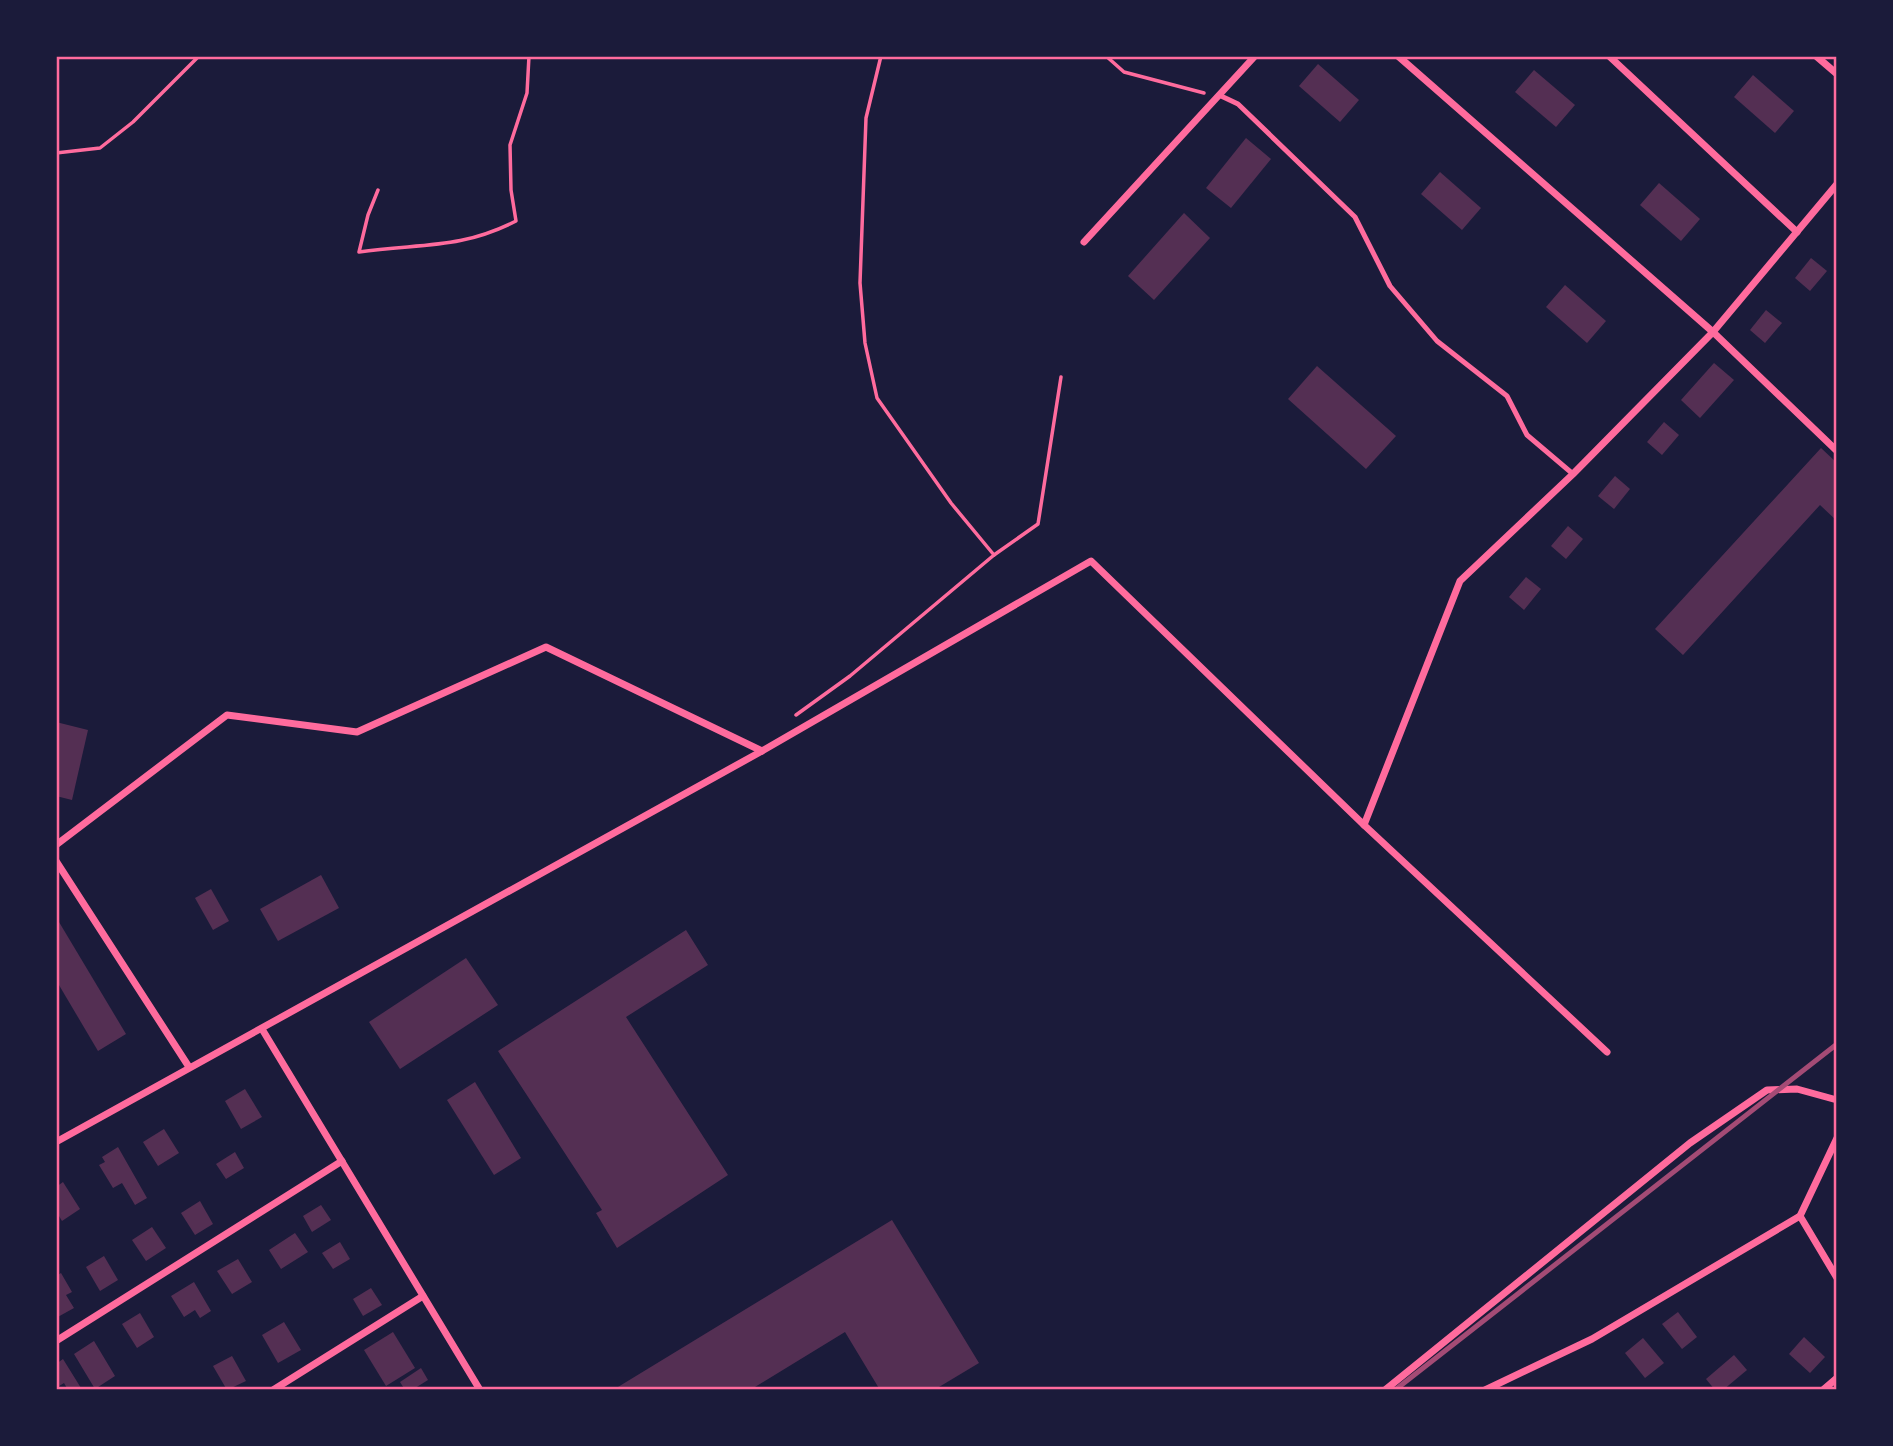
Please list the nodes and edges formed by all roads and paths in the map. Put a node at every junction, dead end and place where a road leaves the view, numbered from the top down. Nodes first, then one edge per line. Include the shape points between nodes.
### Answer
1 (198, 56) edge
2 (529, 56) edge
3 (881, 56) edge
4 (1106, 56) edge
5 (1255, 56) edge
6 (1398, 56) edge
7 (1609, 56) edge
8 (1816, 56) edge
9 (1837, 75) edge
10 (1219, 95) junction
11 (56, 153) edge
12 (1837, 184) edge
13 (378, 190) dead end
14 (1797, 232) junction
15 (1084, 242) dead end
16 (1713, 332) junction
17 (1061, 377) dead end
18 (1837, 451) edge
19 (1573, 474) junction
20 (994, 555) junction
21 (789, 723) dead end
22 (762, 751) junction
23 (1364, 825) junction
24 (56, 845) edge
25 (56, 861) edge
26 (262, 1029) junction
27 (1607, 1052) dead end
28 (189, 1067) junction
29 (1837, 1100) edge
30 (1837, 1138) edge
31 (56, 1142) edge
32 (342, 1161) junction
33 (1800, 1216) junction
34 (1837, 1278) edge
35 (423, 1296) junction
36 (56, 1340) edge
37 (1837, 1378) edge
38 (273, 1390) edge
39 (480, 1390) edge
40 (1385, 1390) edge
41 (1485, 1390) edge
42 (1824, 1390) edge

1 - 11 path via 133,122 100,148
2 - 13 path via 527,93 510,145 516,221 486,236 432,247 359,252
3 - 20 path via 866,118 860,283 865,343 877,398
4 - 10 path via 1124,72
5 - 10 street
6 - 16 street
7 - 14 street
8 - 9 street
10 - 15 street
10 - 19 lane via 1238,104 1355,217 1390,286 1437,341 1507,396 1527,435
12 - 14 street
14 - 16 street
16 - 18 street
16 - 19 street
17 - 20 path via 1038,524
19 - 23 street via 1460,581
20 - 21 path
22 - 23 street via 1091,561
22 - 24 street via 546,647 357,732 227,715
22 - 26 street
23 - 27 street
25 - 28 street
26 - 28 street
26 - 32 street
28 - 31 street
29 - 40 street via 1797,1089 1767,1090 1690,1143
30 - 33 street
32 - 35 street
32 - 36 street
33 - 34 street
33 - 41 street via 1592,1339
35 - 38 street
35 - 39 street
37 - 42 street

